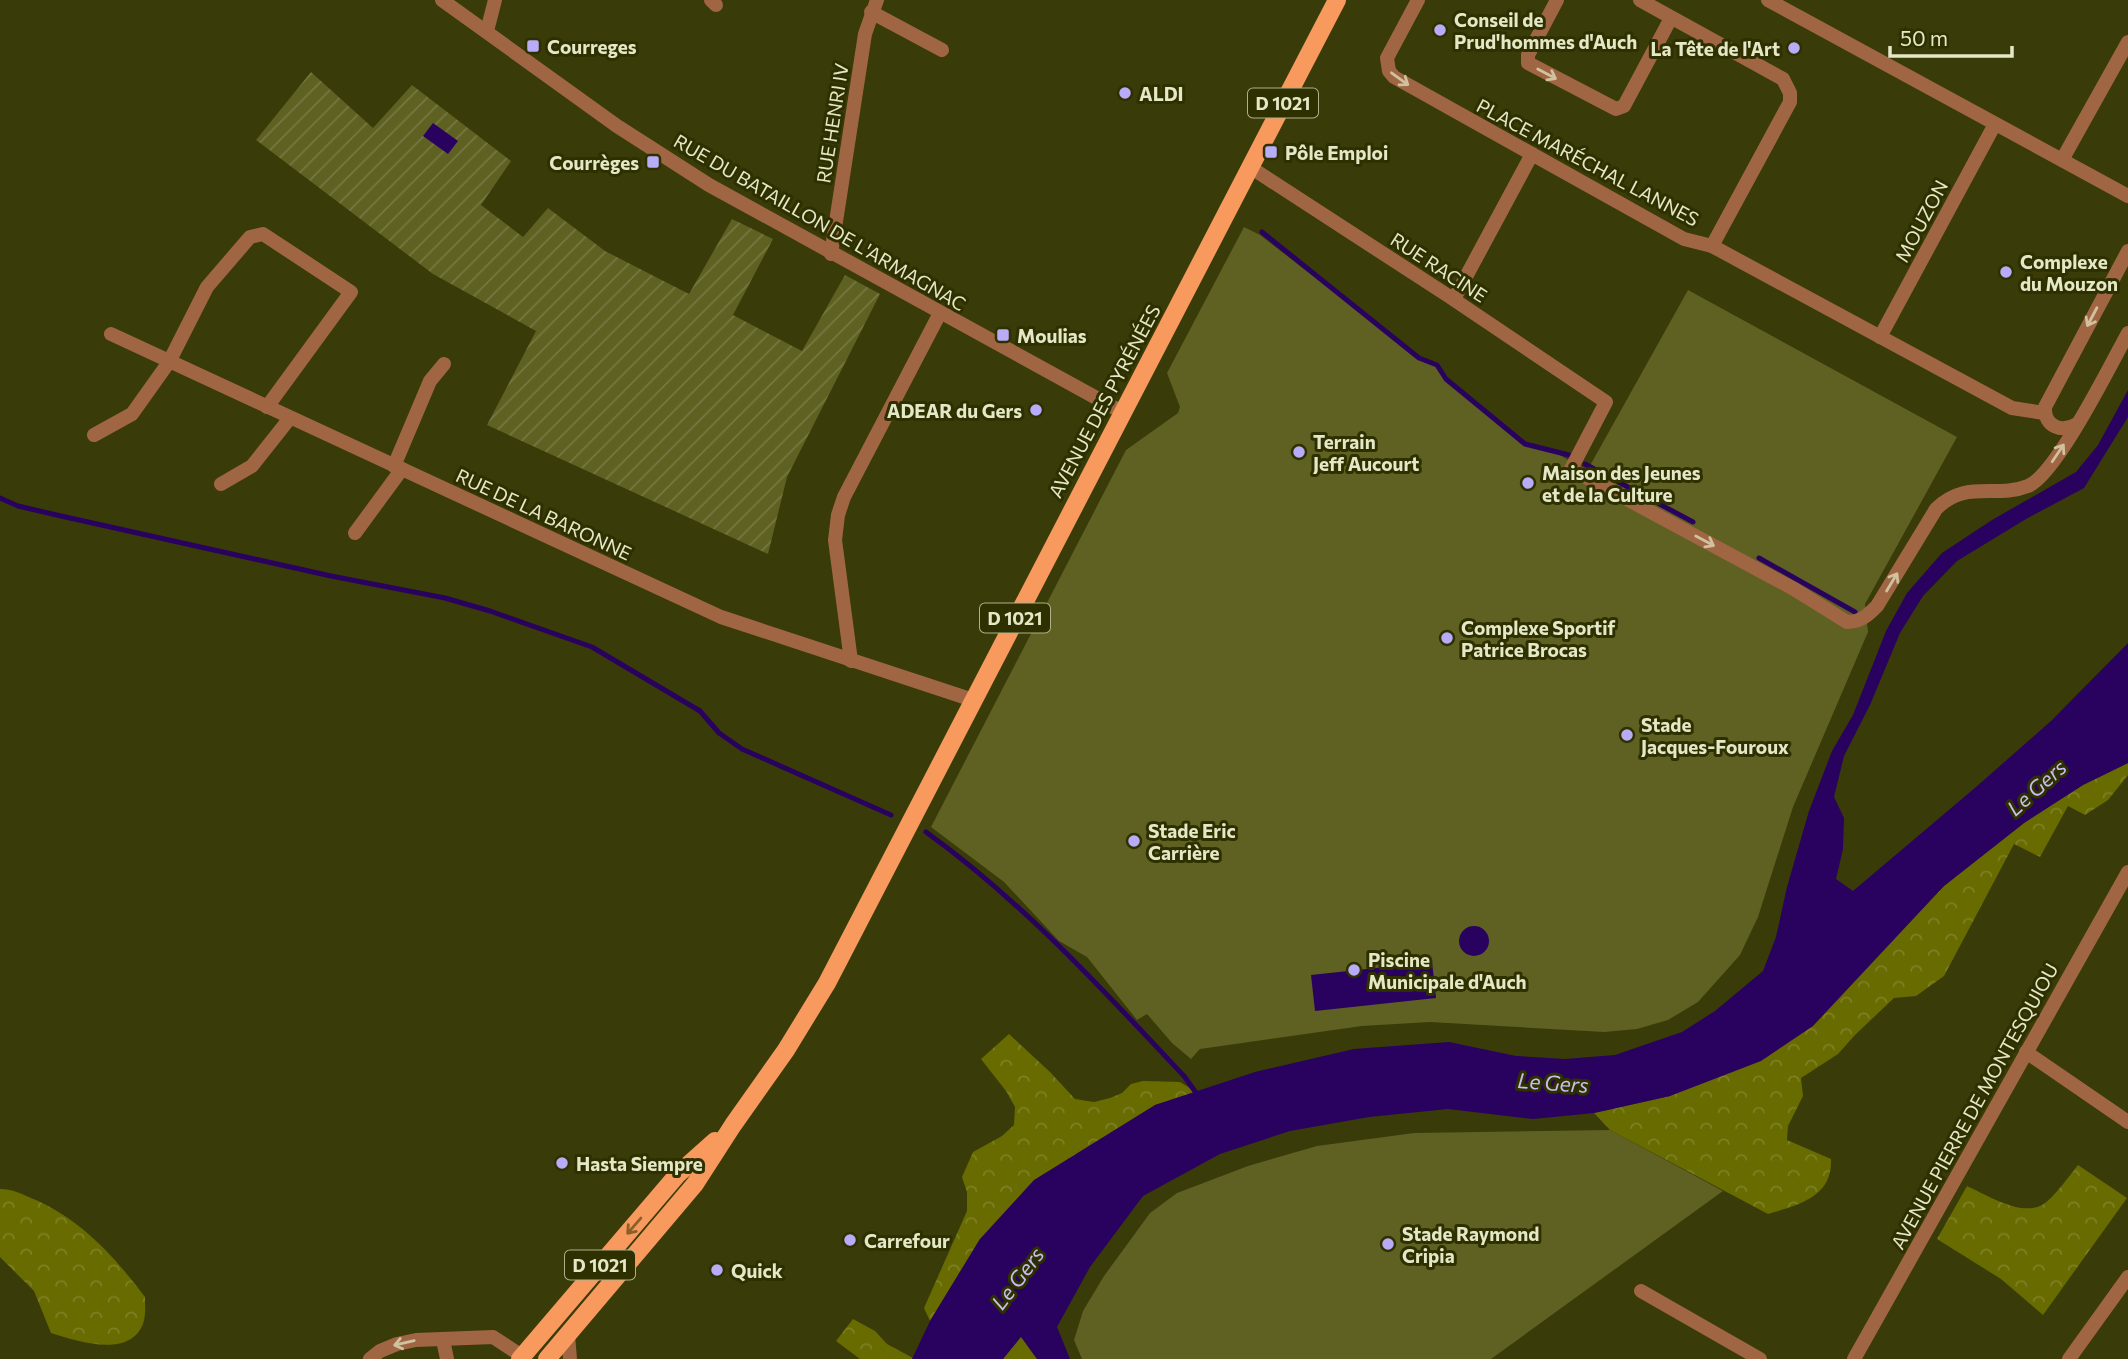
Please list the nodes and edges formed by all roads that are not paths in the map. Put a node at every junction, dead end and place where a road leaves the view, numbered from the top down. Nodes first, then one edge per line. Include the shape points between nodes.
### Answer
1 (442, 0) edge
2 (495, 0) edge
3 (1337, 0) edge
4 (1418, 0) edge
5 (1557, 0) edge
6 (1640, 0) edge
7 (1768, 0) edge
8 (874, 6) edge
9 (1671, 18) junction
10 (487, 31) junction
11 (2128, 42) edge
12 (942, 50) dead end
13 (1995, 124) junction
14 (1532, 154) junction
15 (2062, 160) junction
16 (1250, 167) junction
17 (2128, 196) edge
18 (1712, 246) junction
19 (831, 254) junction
20 (2127, 256) edge
21 (1454, 299) junction
22 (940, 313) junction
23 (2128, 333) edge
24 (111, 334) dead end
25 (1880, 337) junction
26 (169, 362) junction
27 (444, 364) dead end
28 (267, 407) junction
29 (1122, 412) junction
30 (2045, 412) junction
31 (290, 418) junction
32 (2077, 424) junction
33 (94, 435) dead end
34 (398, 468) junction
35 (221, 484) dead end
36 (355, 533) dead end
37 (851, 661) junction
38 (972, 700) junction
39 (2128, 872) edge
40 (2026, 1052) junction
41 (2128, 1122) edge
42 (733, 1125) junction
43 (2128, 1277) edge
44 (1641, 1291) dead end
45 (568, 1335) junction
46 (443, 1340) junction
47 (523, 1358) edge
48 (370, 1359) edge
49 (447, 1359) edge
50 (548, 1359) edge
51 (570, 1359) edge
52 (1760, 1359) edge
53 (1854, 1359) edge
54 (2069, 1359) edge

1 - 10 street, RUE DU BATAILLON DE L'ARMAGNAC
2 - 10 street
3 - 16 main road, AVENUE DES PYRÉNÉES / D 1021
4 -> 14 street, PLACE MARÉCHAL LANNES via 1387,58 1389,71
5 -> 9 street via 1528,63 1611,108 1624,106
6 - 9 street, PLACE MARÉCHAL LANNES
7 - 13 street
8 - 12 street
8 - 19 street, RUE HENRI IV via 865,34
9 - 18 street, PLACE MARÉCHAL LANNES via 1783,79 1790,93 1790,102
10 - 19 street, RUE DU BATAILLON DE L'ARMAGNAC via 709,186
11 - 15 street
13 - 15 street
13 - 25 street, MOUZON
14 - 18 street, PLACE MARÉCHAL LANNES via 1684,239
14 - 21 street
15 - 17 street
16 - 21 street, RUE RACINE
16 - 29 main road, AVENUE DES PYRÉNÉES / D 1021
18 - 25 street
19 - 22 street, RUE DU BATAILLON DE L'ARMAGNAC
20 -> 30 street
21 -> 32 street, RUE RACINE via 1606,402 1571,469 1847,622 1857,622 1877,606 1945,500 1970,491 2029,485 2043,475
22 - 29 street, RUE DU BATAILLON DE L'ARMAGNAC
22 - 37 street via 838,514 835,540
23 - 32 street
24 - 26 street, RUE DE LA BARONNE
25 - 30 street via 2012,408
26 - 28 street, RUE DE LA BARONNE
26 - 28 street via 207,287 250,237 263,234 351,292
26 - 33 street via 132,414
27 - 34 street via 430,381
28 - 31 street, RUE DE LA BARONNE
29 - 38 main road, AVENUE DES PYRÉNÉES / D 1021
30 - 32 street via 2047,420 2061,429
31 - 34 street, RUE DE LA BARONNE
31 - 35 street via 252,466
34 - 36 street
34 - 37 street, RUE DE LA BARONNE via 721,617
37 - 38 street, RUE DE LA BARONNE
38 - 42 main road, AVENUE DES PYRÉNÉES / D 1021 via 827,983
39 - 40 street, AVENUE PIERRE DE MONTESQUIOU
40 - 41 street
40 - 53 street, AVENUE PIERRE DE MONTESQUIOU
42 - 45 main road, D 1021 via 695,1184
42 -> 47 main road, D 1021 via 678,1174
43 - 54 street
44 - 52 street
45 - 50 main road, D 1021
45 - 51 street
46 - 47 street via 493,1338
46 -> 48 street via 397,1344
46 - 49 street

